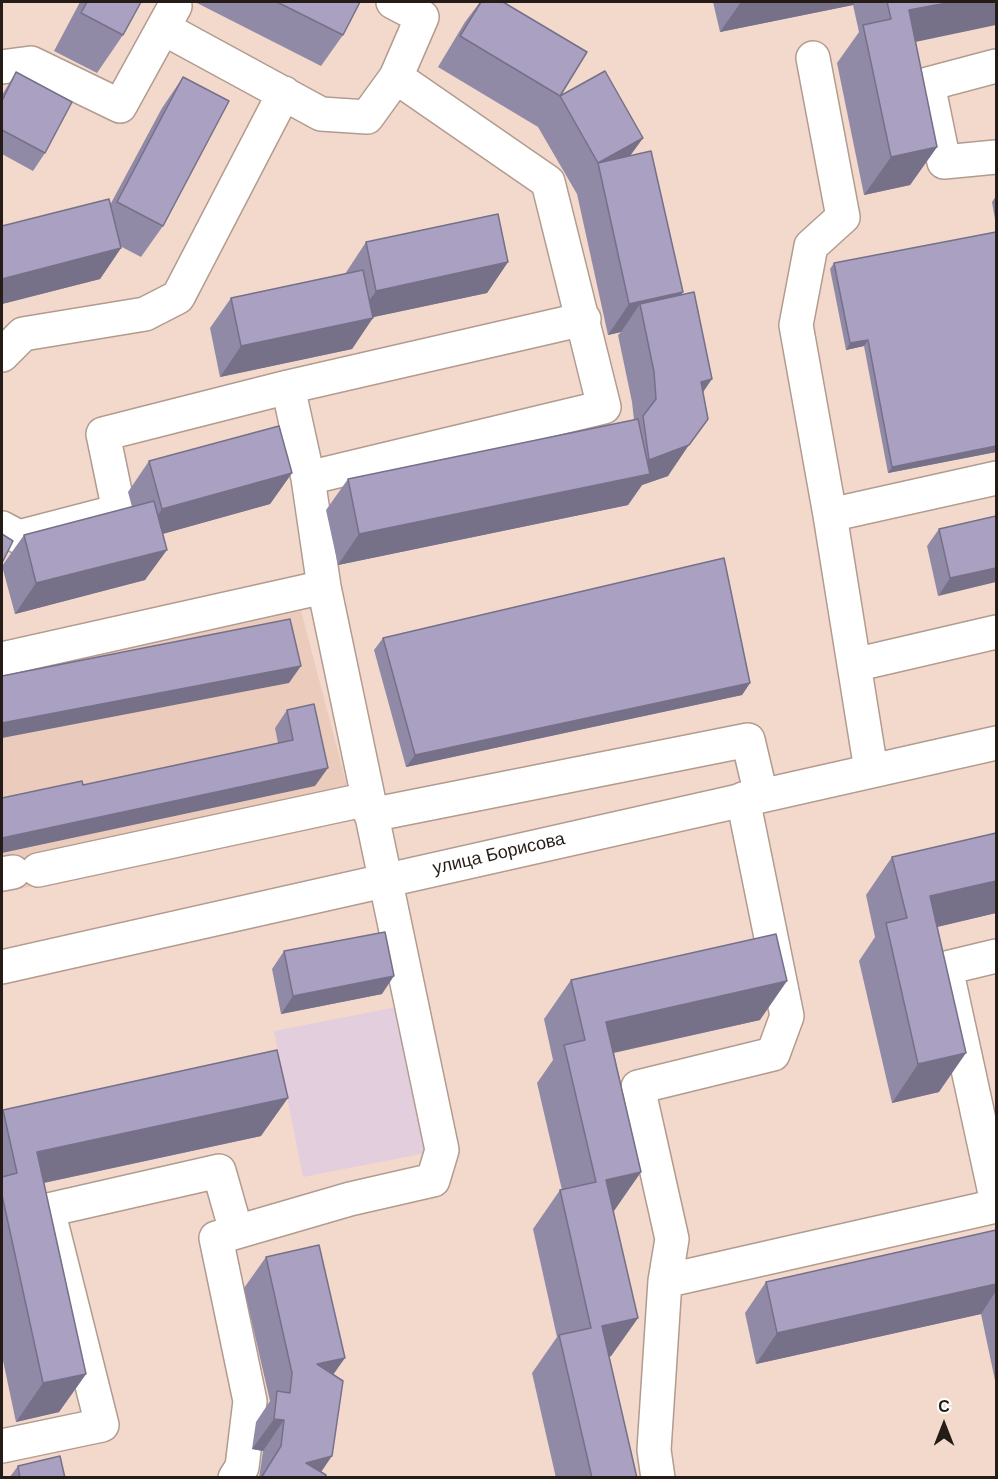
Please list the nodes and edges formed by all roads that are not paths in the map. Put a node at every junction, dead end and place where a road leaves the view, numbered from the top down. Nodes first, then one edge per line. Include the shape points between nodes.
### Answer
1 (393, 2) edge
2 (426, 9) edge
3 (813, 58) dead end
4 (996, 66) edge
5 (2, 67) edge
6 (396, 77) junction
7 (284, 93) junction
8 (996, 157) edge
9 (584, 320) junction
10 (2, 355) edge
11 (288, 387) junction
12 (308, 478) junction
13 (996, 478) edge
14 (830, 515) junction
15 (2, 528) edge
16 (324, 587) junction
17 (996, 632) edge
18 (2, 659) edge
19 (854, 665) junction
20 (996, 743) edge
21 (871, 770) junction
22 (752, 797) junction
23 (370, 807) junction
24 (17, 872) edge
25 (384, 880) junction
26 (996, 956) edge
27 (2, 967) edge
28 (996, 1198) edge
29 (996, 1206) edge
30 (236, 1231) junction
31 (665, 1281) junction
32 (2, 1446) edge
33 (235, 1478) edge
34 (658, 1478) edge

1 - 2 main road
2 - 6 main road
3 - 14 main road via 843,217 811,246 796,325
4 - 8 main road via 928,84 944,162
5 - 7 main road via 32,63 120,106 169,17
6 - 7 main road via 367,117 321,114
6 - 9 main road via 548,182
7 - 10 main road via 178,297 145,314 23,334
9 - 11 main road
9 - 12 main road via 604,407
11 - 12 main road
11 - 15 main road via 103,434 119,511 19,537
12 - 16 main road
13 - 14 main road
14 - 19 main road
16 - 18 main road
16 - 23 main road
17 - 19 main road
19 - 21 main road
20 - 21 main road, улица Борисова
21 - 22 main road, улица Борисова
22 - 23 main road via 748,740
22 - 25 main road, улица Борисова
22 - 31 main road via 787,1016 772,1054 638,1087 672,1239
23 - 24 main road
23 - 25 main road
25 - 27 main road, улица Борисова
25 - 30 main road via 442,1150 433,1180
26 - 28 main road via 946,968
29 - 31 main road
30 - 32 main road via 219,1172 48,1210 102,1425
30 - 33 main road via 216,1238 250,1401 242,1467
31 - 34 main road via 654,1450

